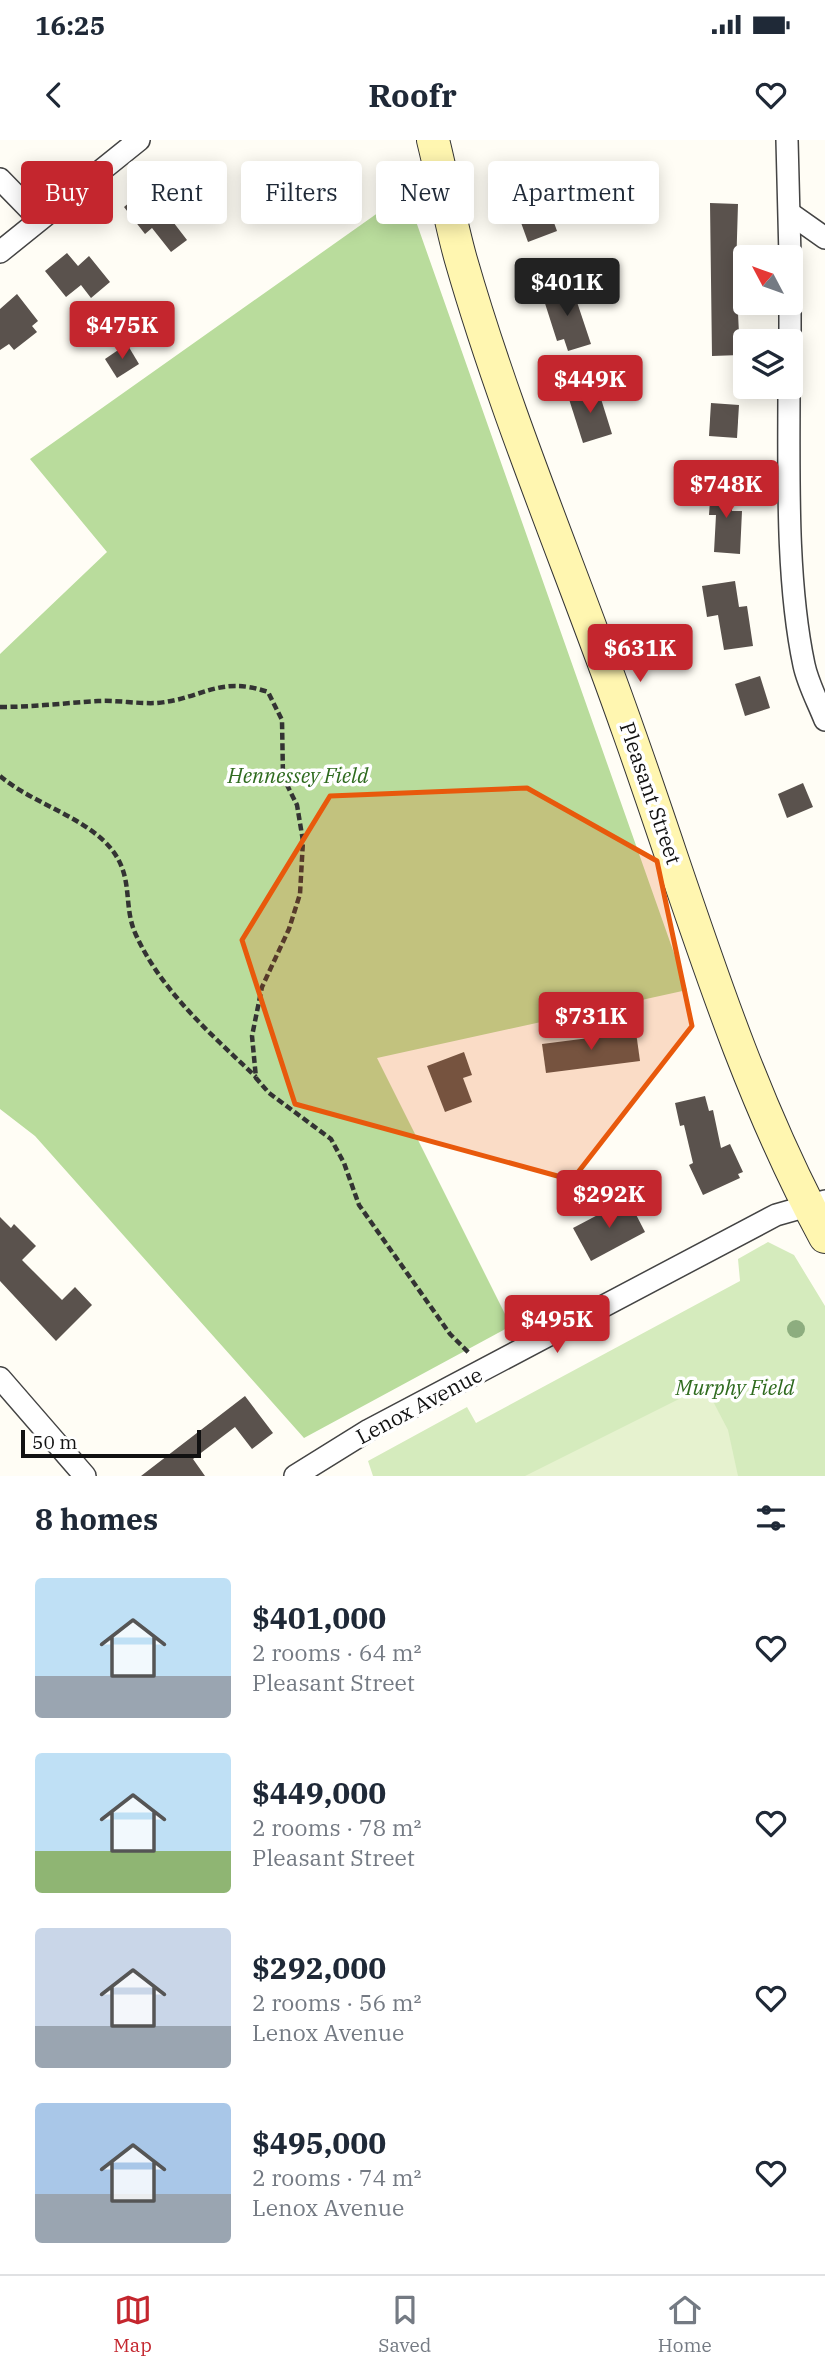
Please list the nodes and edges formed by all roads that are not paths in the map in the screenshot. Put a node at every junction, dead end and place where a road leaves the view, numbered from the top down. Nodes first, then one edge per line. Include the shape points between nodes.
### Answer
1 (139, 140) edge
2 (433, 140) edge
3 (787, 140) edge
4 (112, 161) edge
5 (0, 179) edge
6 (21, 201) edge
7 (791, 214) junction
8 (31, 224) edge
9 (825, 238) edge
10 (790, 245) edge
11 (0, 252) edge
12 (789, 399) edge
13 (825, 720) edge
14 (816, 1203) edge
15 (825, 1237) edge
16 (0, 1378) edge
17 (85, 1476) edge
18 (295, 1476) edge

1 - 4 street
2 - 14 street, Pleasant Street via 461,260 715,986 773,1136
3 - 7 street
5 - 6 street
7 - 9 street
7 - 10 street
8 - 11 street
12 - 13 street via 798,627 804,668
14 - 15 street, Pleasant Street
14 - 18 street, Lenox Avenue via 776,1215 369,1430
16 - 17 street

